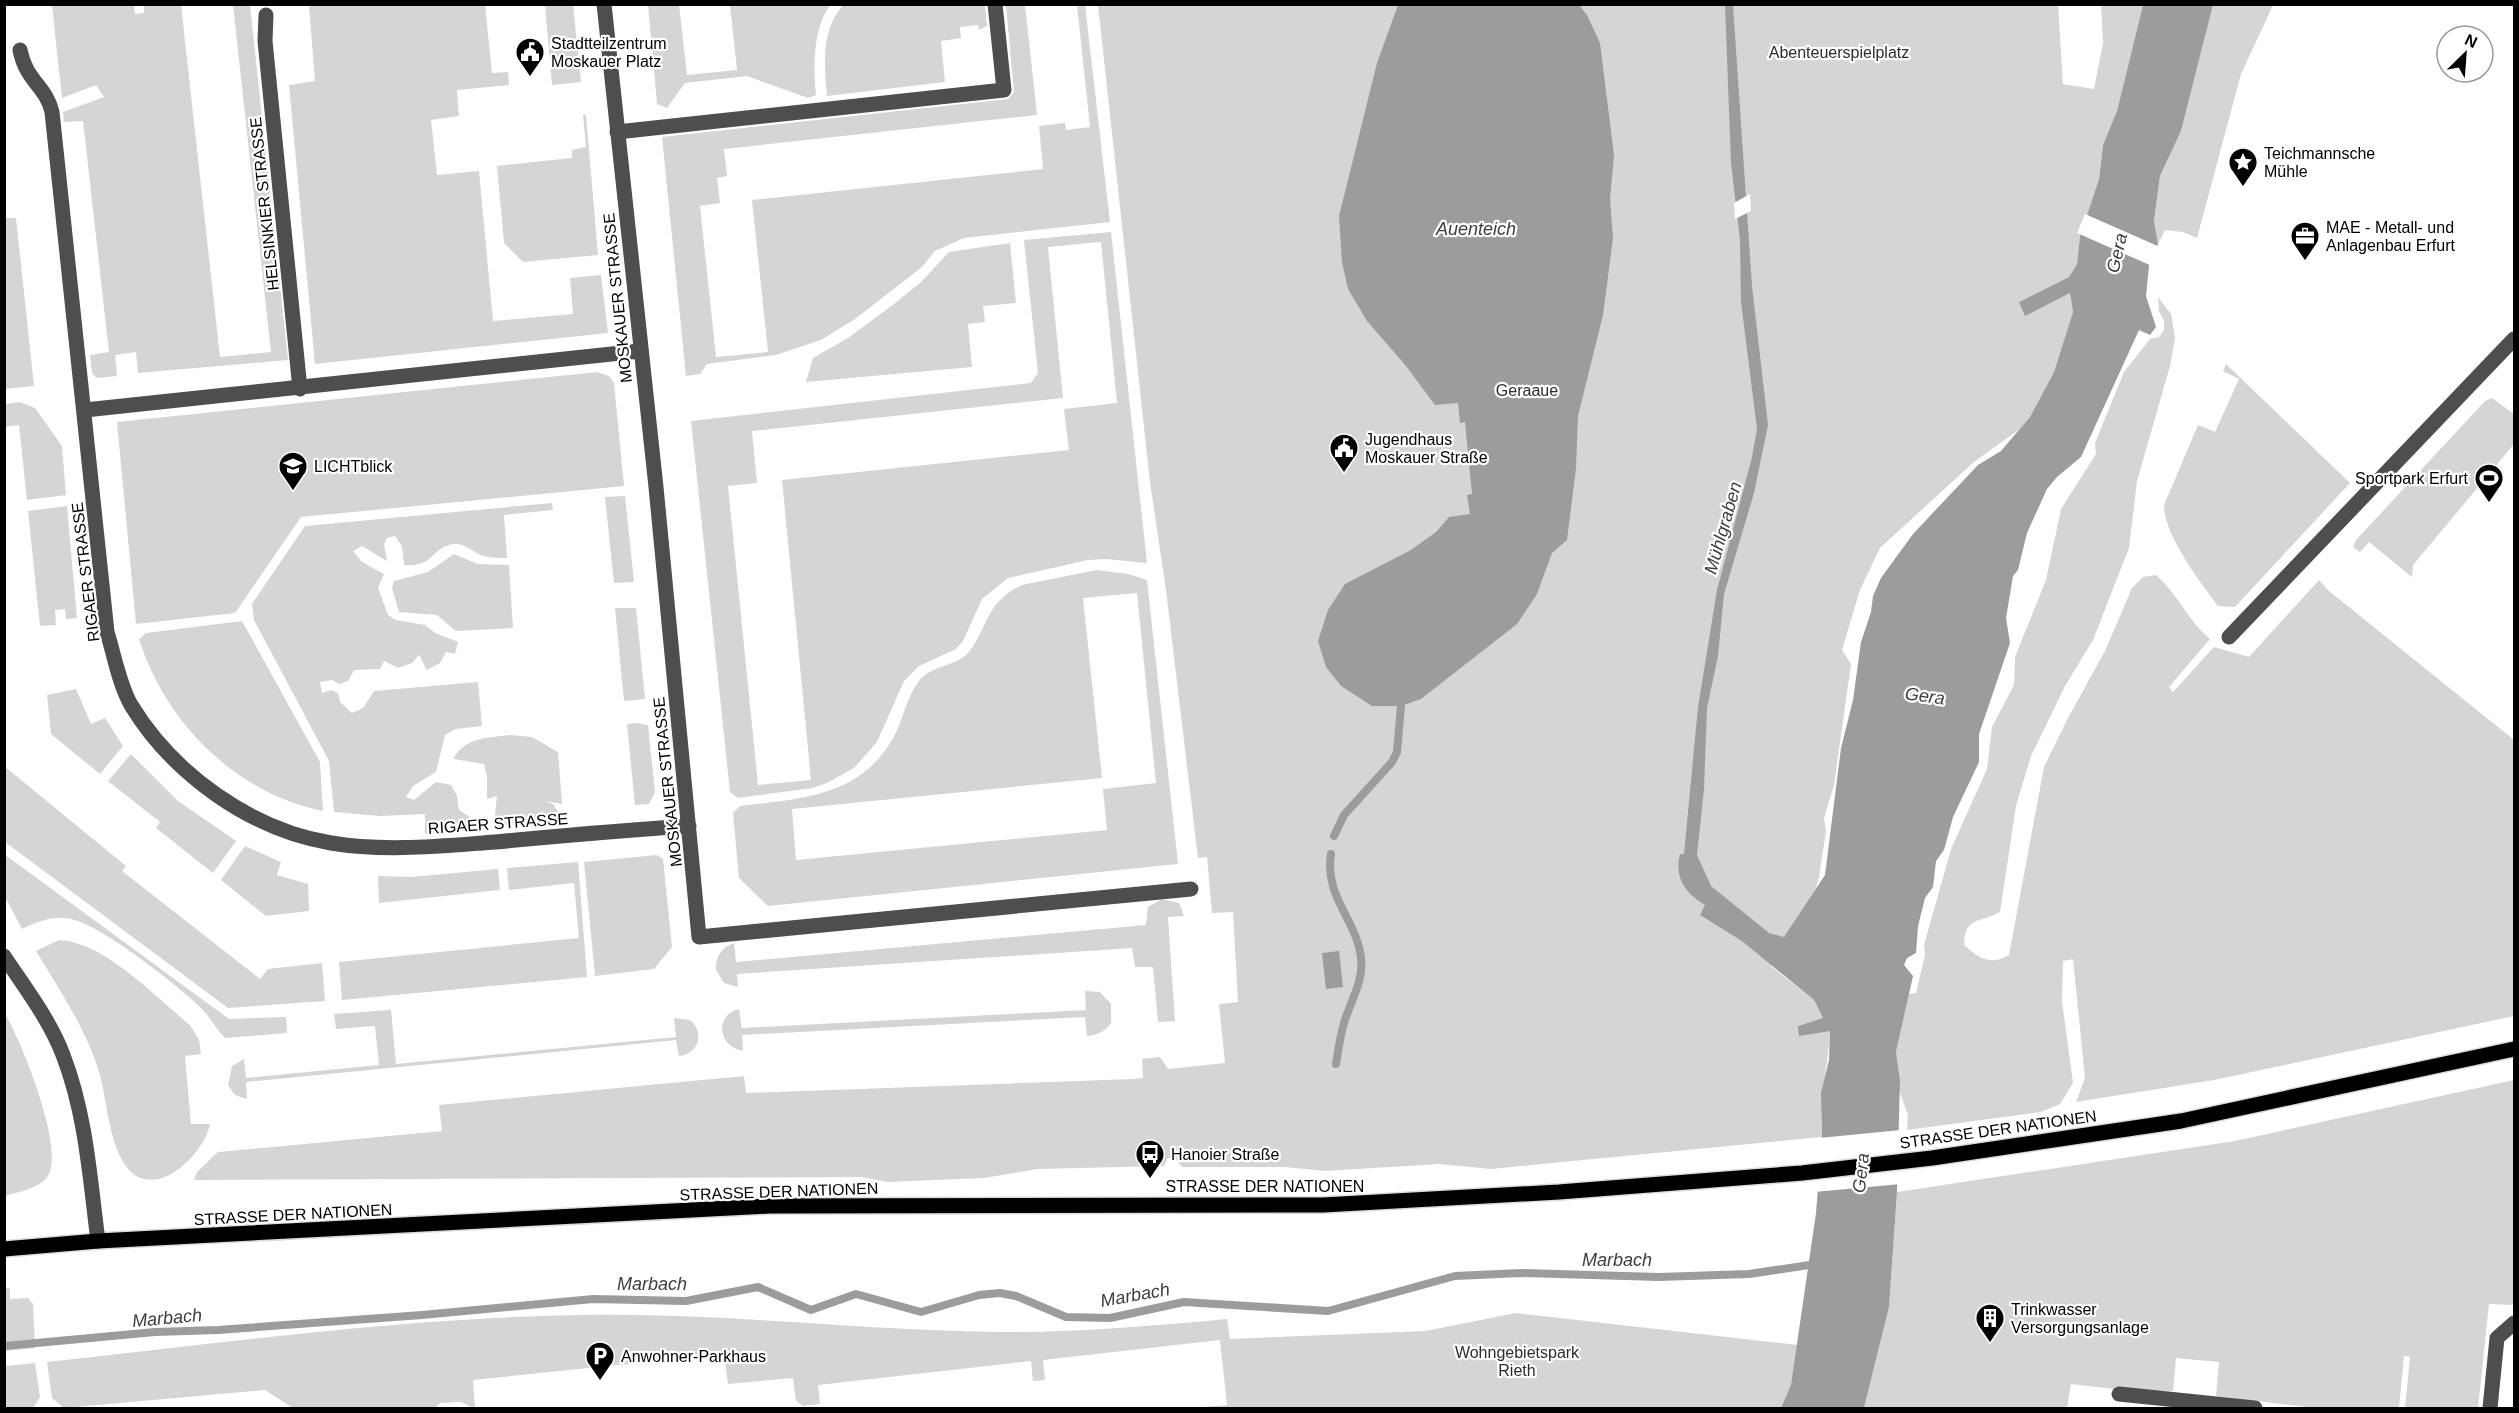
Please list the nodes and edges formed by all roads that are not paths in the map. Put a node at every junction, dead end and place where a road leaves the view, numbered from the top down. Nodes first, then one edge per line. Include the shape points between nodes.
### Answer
1 (604, 4) edge
2 (995, 4) edge
3 (266, 15) dead end
4 (20, 50) dead end
5 (617, 132) junction
6 (2514, 339) edge
7 (640, 351) junction
8 (300, 389) junction
9 (85, 410) junction
10 (2229, 637) dead end
11 (689, 826) junction
12 (1191, 890) dead end
13 (4, 956) edge
14 (2514, 1050) edge
15 (98, 1241) junction
16 (4, 1249) edge
17 (2514, 1323) edge
18 (2119, 1394) dead end
19 (2255, 1408) edge
20 (2490, 1408) edge

1 - 5 street, MOSKAUER STRASSE
2 - 5 street via 1004,90
3 - 8 street, HELSINKIER STRASSE via 265,41
4 - 9 street, RIGAER STRASSE via 25,71 45,94 52,112
5 - 7 street, MOSKAUER STRASSE
6 - 10 street
7 - 8 street
7 - 11 street, MOSKAUER STRASSE
8 - 9 street
9 - 11 street, RIGAER STRASSE via 107,632 130,703 171,757 235,807 298,835 368,847 433,847
11 - 12 street, MOSKAUER STRASSE via 699,937
13 - 15 street via 54,1034 66,1063 83,1135
14 - 15 main road, STRASSE DER NATIONEN via 2181,1121 1802,1173 1410,1202 769,1206
15 - 16 main road, STRASSE DER NATIONEN
17 - 20 street via 2497,1338
18 - 19 street

